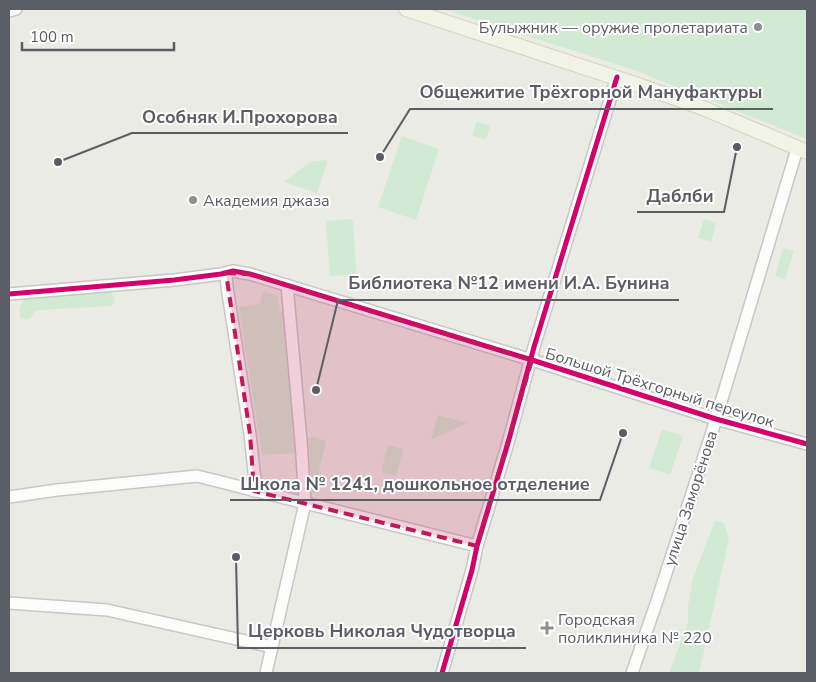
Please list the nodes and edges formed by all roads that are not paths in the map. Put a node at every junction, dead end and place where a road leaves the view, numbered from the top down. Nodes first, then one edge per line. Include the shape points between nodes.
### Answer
1 (16, 9) edge
2 (406, 9) edge
3 (9, 11) edge
4 (617, 77) junction
5 (802, 150) edge
6 (226, 273) junction
7 (287, 285) junction
8 (9, 294) edge
9 (532, 360) junction
10 (716, 419) junction
11 (807, 444) edge
12 (254, 491) junction
13 (9, 497) edge
14 (305, 503) junction
15 (477, 546) junction
16 (9, 603) edge
17 (272, 647) junction
18 (266, 673) edge
19 (442, 673) edge
20 (632, 673) edge

1 - 3 street
2 - 4 main road
4 - 5 main road via 703,108
4 - 9 street
5 - 10 street, улица Заморёнова
6 - 7 street, Большой Трёхгорный переулок via 240,271
6 - 8 street, Большой Трёхгорный переулок
6 - 12 street via 250,434
7 - 9 street, Большой Трёхгорный переулок
7 - 14 street
9 - 10 street, Большой Трёхгорный переулок
9 - 15 street
10 - 11 street, Большой Трёхгорный переулок
10 - 20 street, улица Заморёнова
12 - 13 street via 191,476
12 - 14 street
14 - 15 street
14 - 17 street
15 - 19 street
16 - 17 street via 107,610
17 - 18 street

